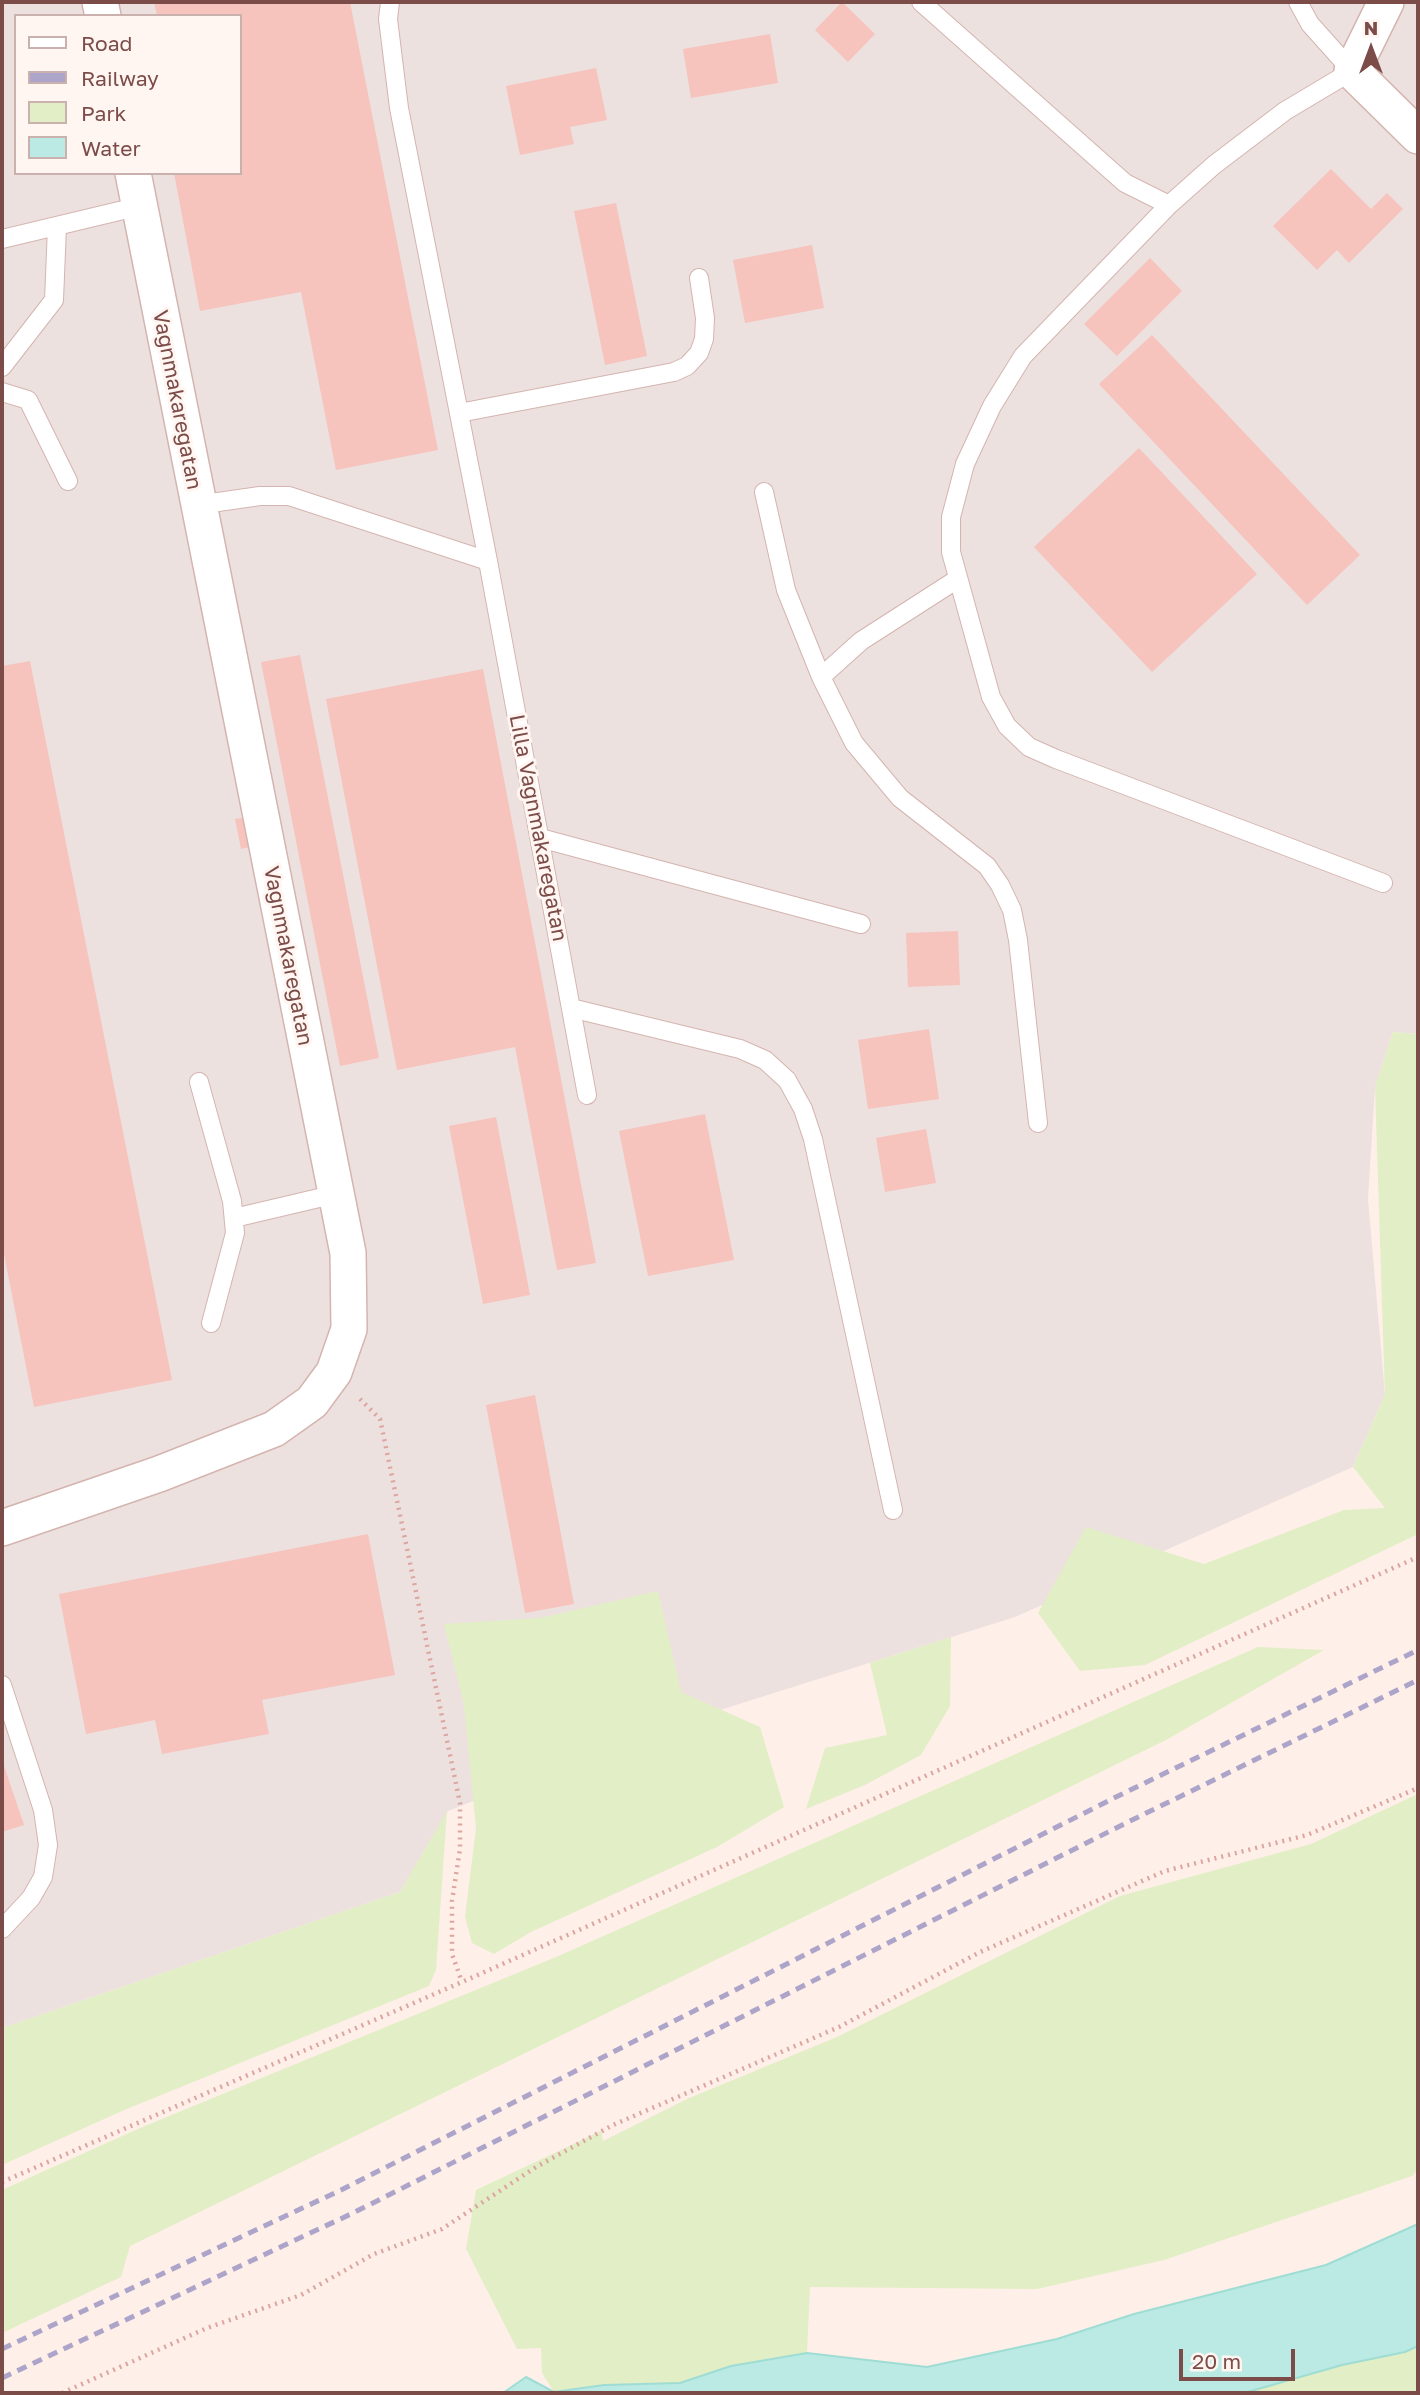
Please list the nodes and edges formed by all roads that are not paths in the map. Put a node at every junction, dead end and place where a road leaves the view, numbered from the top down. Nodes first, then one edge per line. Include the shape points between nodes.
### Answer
1 (390, 2) edge
2 (921, 2) edge
3 (1298, 2) edge
4 (1386, 2) edge
5 (1352, 71) junction
6 (1418, 136) edge
7 (136, 190) edge
8 (1169, 205) junction
9 (57, 226) junction
10 (2, 239) edge
11 (699, 278) dead end
12 (2, 367) edge
13 (2, 392) edge
14 (460, 413) junction
15 (68, 481) dead end
16 (764, 492) dead end
17 (197, 505) junction
18 (488, 561) junction
19 (956, 580) junction
20 (821, 677) junction
21 (540, 838) junction
22 (1382, 883) dead end
23 (862, 924) dead end
24 (571, 1007) junction
25 (199, 1082) dead end
26 (587, 1095) dead end
27 (1038, 1123) dead end
28 (336, 1194) junction
29 (234, 1218) junction
30 (211, 1323) dead end
31 (893, 1510) dead end
32 (2, 1528) edge
33 (2, 1685) edge
34 (2, 1929) edge

1 - 14 lane, Lilla Vagnmakaregatan via 399,107
2 - 8 lane via 1125,183
3 - 5 lane via 1310,24
4 - 5 street
5 - 6 street
5 - 8 lane via 1285,111
7 - 9 lane
7 - 17 street, Vagnmakaregatan
8 - 19 lane via 1023,356 992,406 965,464 951,517
9 - 10 lane
9 - 12 lane via 54,300
11 - 14 lane via 704,339 687,366
13 - 15 lane via 28,400
14 - 18 lane, Lilla Vagnmakaregatan
16 - 20 lane via 786,590
17 - 18 lane via 289,496
17 - 28 street, Vagnmakaregatan
18 - 21 lane, Lilla Vagnmakaregatan
19 - 20 lane via 861,641
19 - 22 lane via 991,697 1007,726 1029,747
20 - 27 lane via 854,743 877,772 901,798 978,858 1000,885 1012,910 1018,940
21 - 23 lane
21 - 24 lane, Lilla Vagnmakaregatan
24 - 26 lane, Lilla Vagnmakaregatan
24 - 31 lane via 740,1049 765,1060 787,1080 813,1139
25 - 29 lane
28 - 29 lane
28 - 32 street, Vagnmakaregatan via 348,1252 349,1329 334,1372 312,1402 274,1429 159,1475
29 - 30 lane via 235,1233
33 - 34 lane via 43,1810 48,1845 43,1877 32,1898

